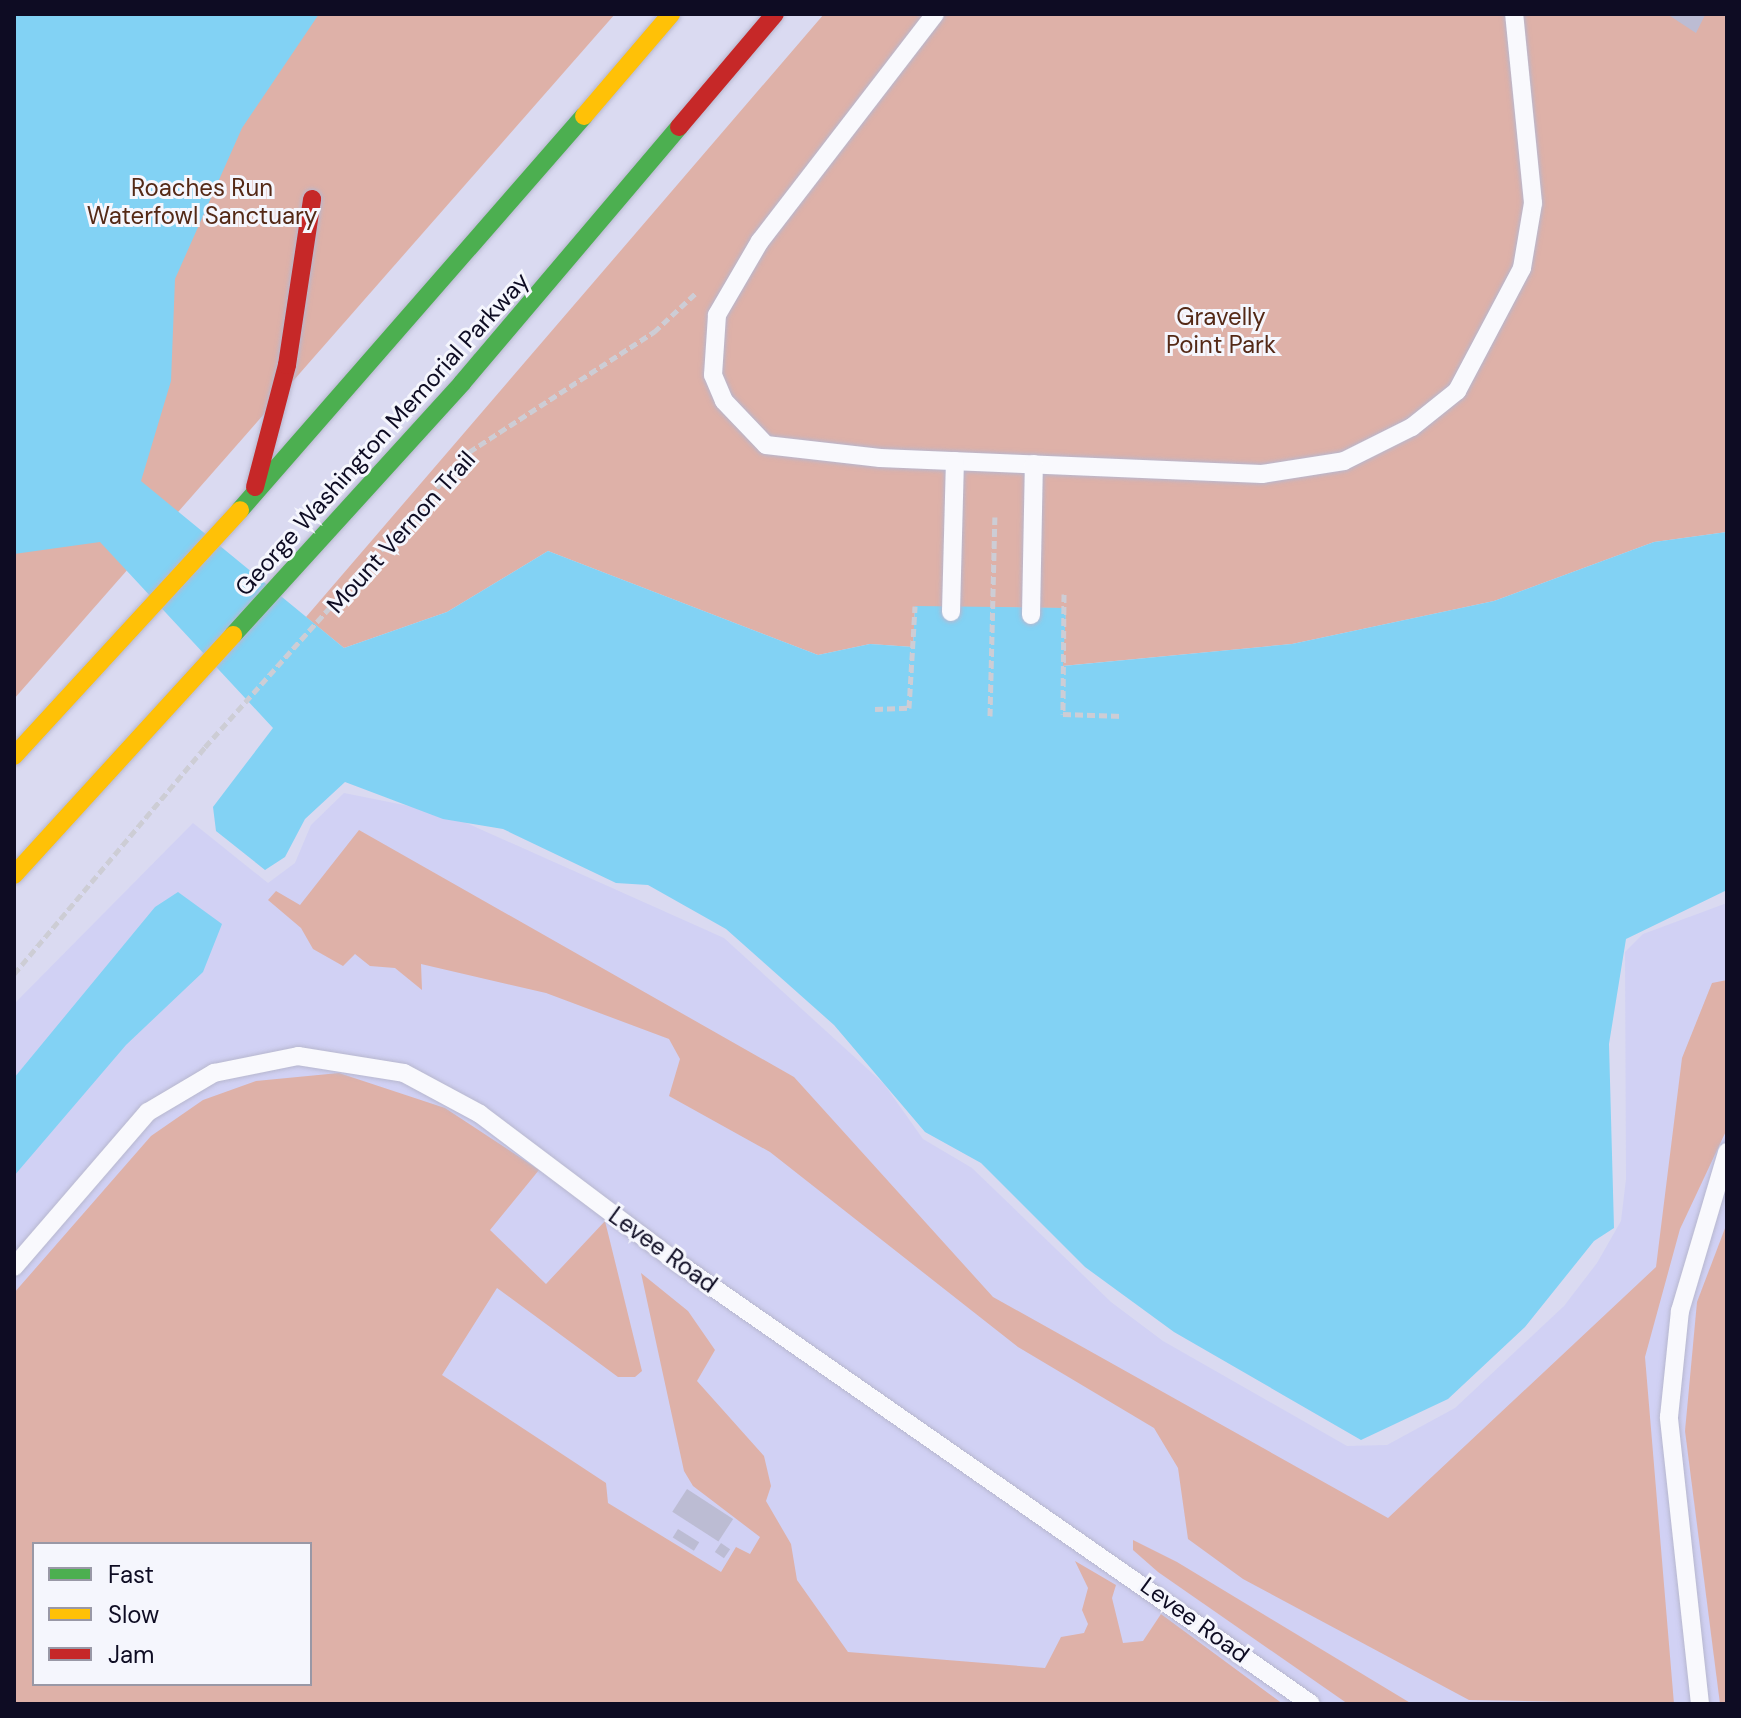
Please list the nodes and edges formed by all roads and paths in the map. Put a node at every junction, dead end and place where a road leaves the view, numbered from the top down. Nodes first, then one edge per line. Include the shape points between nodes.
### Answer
1 (671, 14) edge
2 (775, 14) edge
3 (935, 14) edge
4 (1514, 14) edge
5 (312, 199) dead end
6 (704, 282) dead end
7 (955, 461) junction
8 (1034, 464) junction
9 (252, 496) junction
10 (995, 517) dead end
11 (1064, 594) dead end
12 (915, 606) dead end
13 (951, 612) dead end
14 (1031, 615) dead end
15 (875, 709) dead end
16 (990, 716) dead end
17 (1123, 716) dead end
18 (14, 756) edge
19 (14, 875) edge
20 (14, 974) edge
21 (1727, 1152) edge
22 (14, 1267) edge
23 (1311, 1704) edge
24 (1700, 1704) edge

1 - 9 highway
2 - 19 highway, George Washington Memorial Parkway via 585,244
3 - 7 lane via 730,283 712,341 713,375 724,401 766,445
4 - 8 lane via 1533,221 1513,293 1457,391 1399,434 1305,472
5 - 9 highway via 284,380
6 - 20 path, Mount Vernon Trail via 654,332 469,452
7 - 8 lane
7 - 13 lane
8 - 14 lane
9 - 18 highway
10 - 16 path
11 - 17 path via 1063,714
12 - 15 path via 909,708
21 - 24 lane via 1680,1311 1669,1417
22 - 23 lane, Levee Road via 148,1112 214,1073 298,1056 404,1073 480,1114 678,1263

